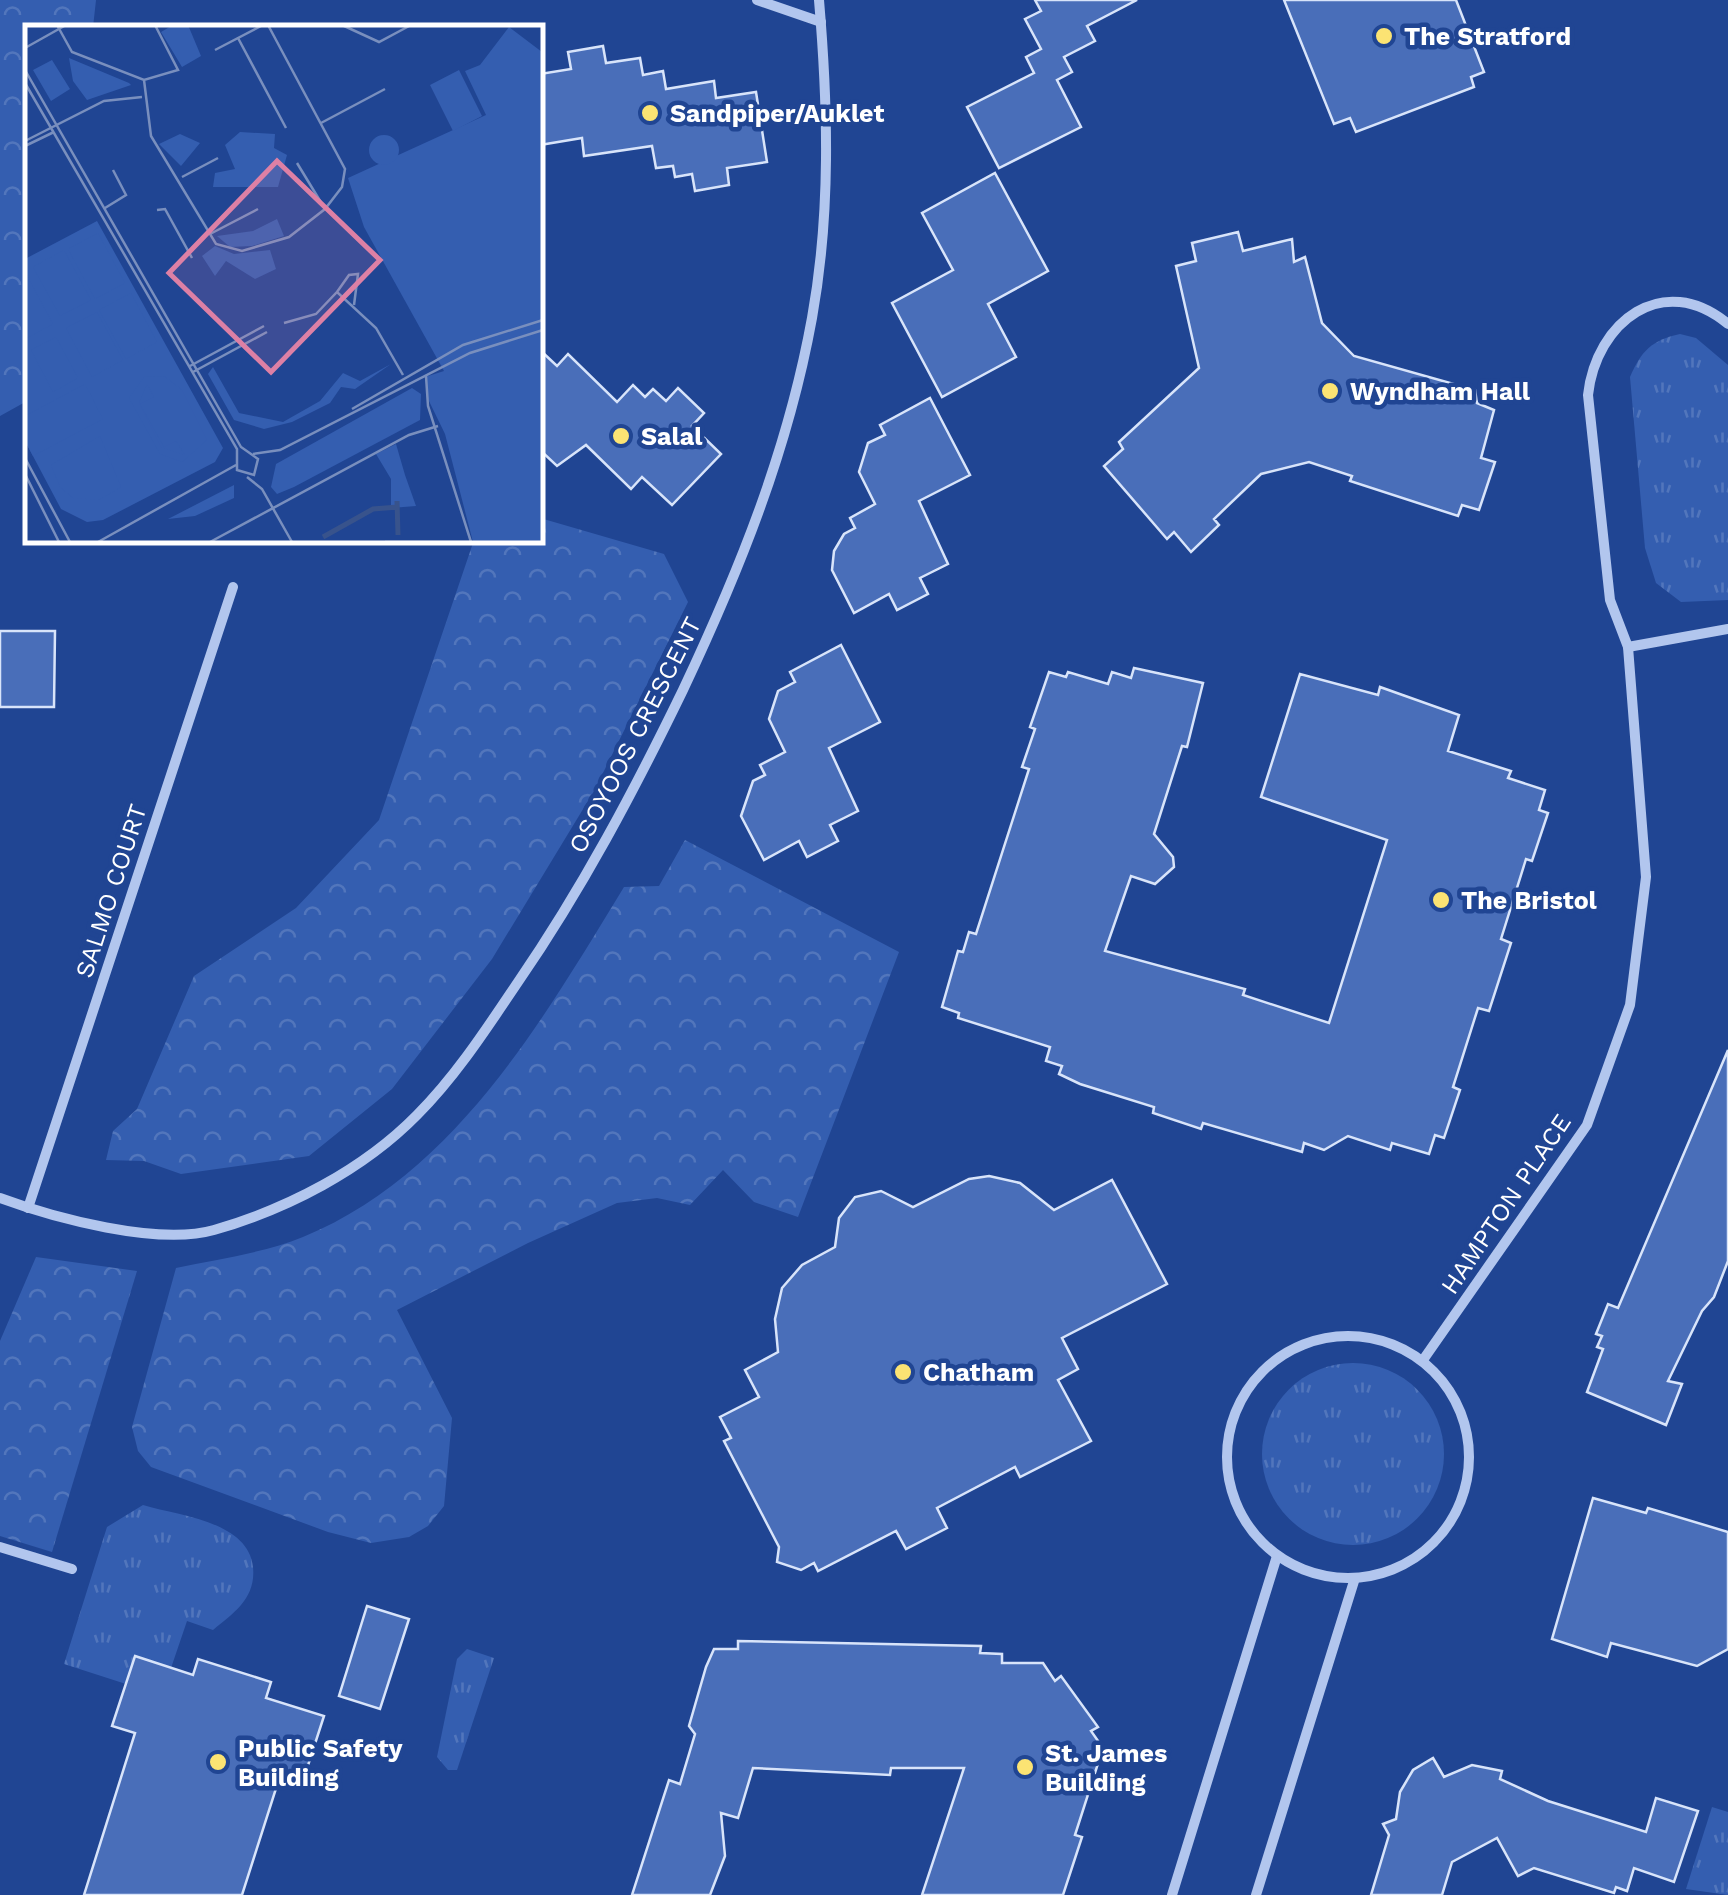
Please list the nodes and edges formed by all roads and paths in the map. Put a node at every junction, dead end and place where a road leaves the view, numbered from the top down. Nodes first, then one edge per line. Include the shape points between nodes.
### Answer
1 (757, 0) edge
2 (819, 0) edge
3 (821, 22) junction
4 (1728, 324) edge
5 (233, 587) dead end
6 (1728, 630) edge
7 (1628, 648) junction
8 (0, 1198) edge
9 (28, 1208) junction
10 (1423, 1360) junction
11 (0, 1547) edge
12 (1277, 1556) junction
13 (72, 1569) dead end
14 (1355, 1578) junction
15 (1172, 1895) edge
16 (1256, 1895) edge

1 - 3 street
2 - 3 street, OSOYOOS CRESCENT
3 - 9 street, OSOYOOS CRESCENT via 828,170 813,314 778,461 740,569 626,810 546,942 448,1081 375,1152 325,1184 210,1231 165,1236
4 - 7 street, HAMPTON PLACE via 1680,301 1642,309 1612,333 1590,377 1610,600
5 - 9 street, SALMO COURT
6 - 7 street
7 - 10 street, HAMPTON PLACE via 1646,877 1630,1005 1587,1125
8 - 9 street, OSOYOOS CRESCENT
10 - 12 street via 1390,1342 1352,1335 1281,1355 1253,1381 1228,1433 1227,1462 1233,1498
10 - 14 street via 1462,1414 1469,1448 1466,1486 1450,1521 1425,1550 1392,1570
11 - 13 street
12 - 14 street via 1314,1573
12 - 15 street
14 - 16 street

